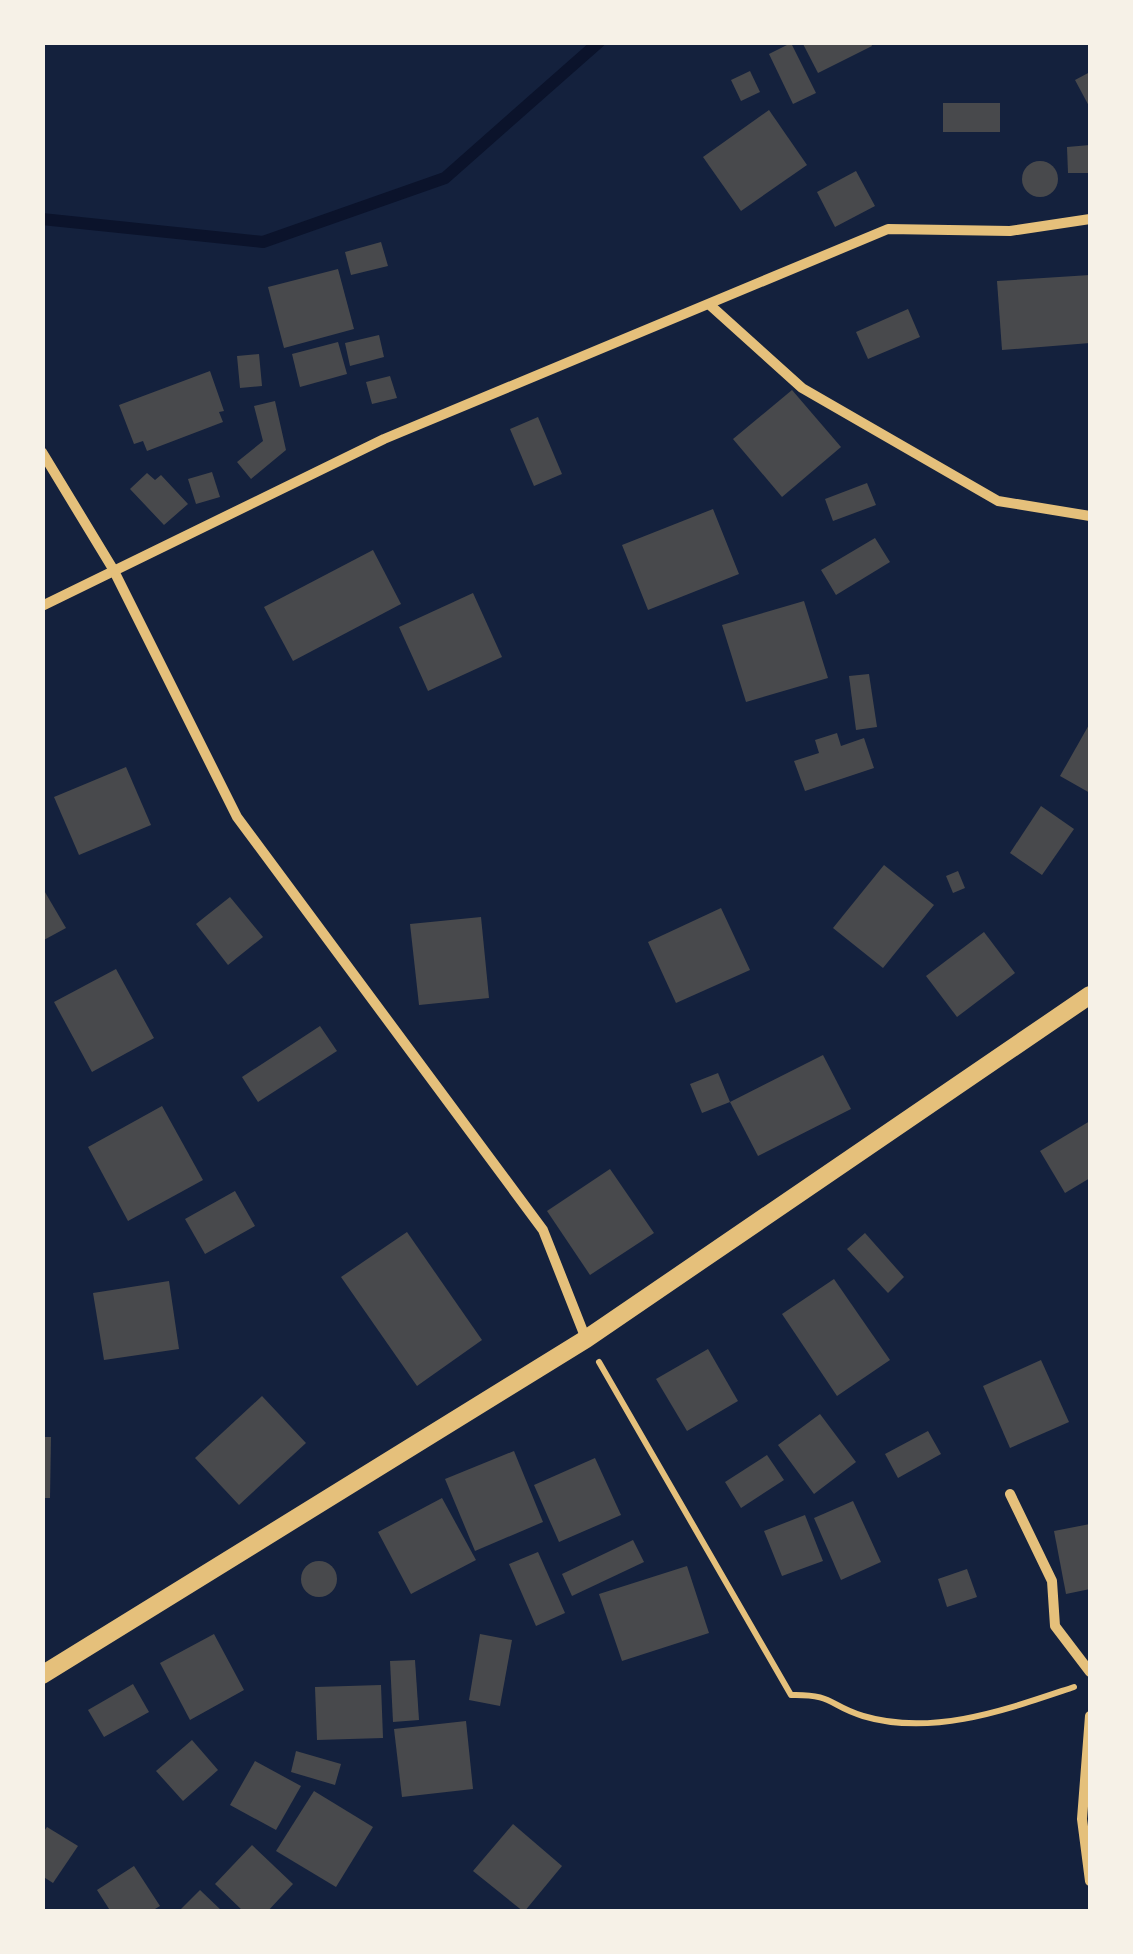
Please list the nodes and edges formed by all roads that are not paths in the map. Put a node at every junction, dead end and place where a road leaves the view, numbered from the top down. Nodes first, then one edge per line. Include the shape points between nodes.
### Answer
1 (1090, 219) edge
2 (711, 306) junction
3 (42, 452) edge
4 (1090, 516) edge
5 (112, 569) junction
6 (42, 606) edge
7 (1090, 996) edge
8 (586, 1339) junction
9 (1010, 1494) dead end
10 (1090, 1672) edge
11 (42, 1674) edge
12 (1090, 1716) edge
13 (1090, 1881) edge

1 - 2 street via 1010,232 888,228
2 - 4 street via 802,388 998,501
2 - 5 street via 384,439
3 - 5 street
5 - 6 street
5 - 8 street via 237,817 543,1230
7 - 8 street
8 - 11 street
9 - 10 street via 1052,1581 1055,1626
12 - 13 street via 1082,1819

